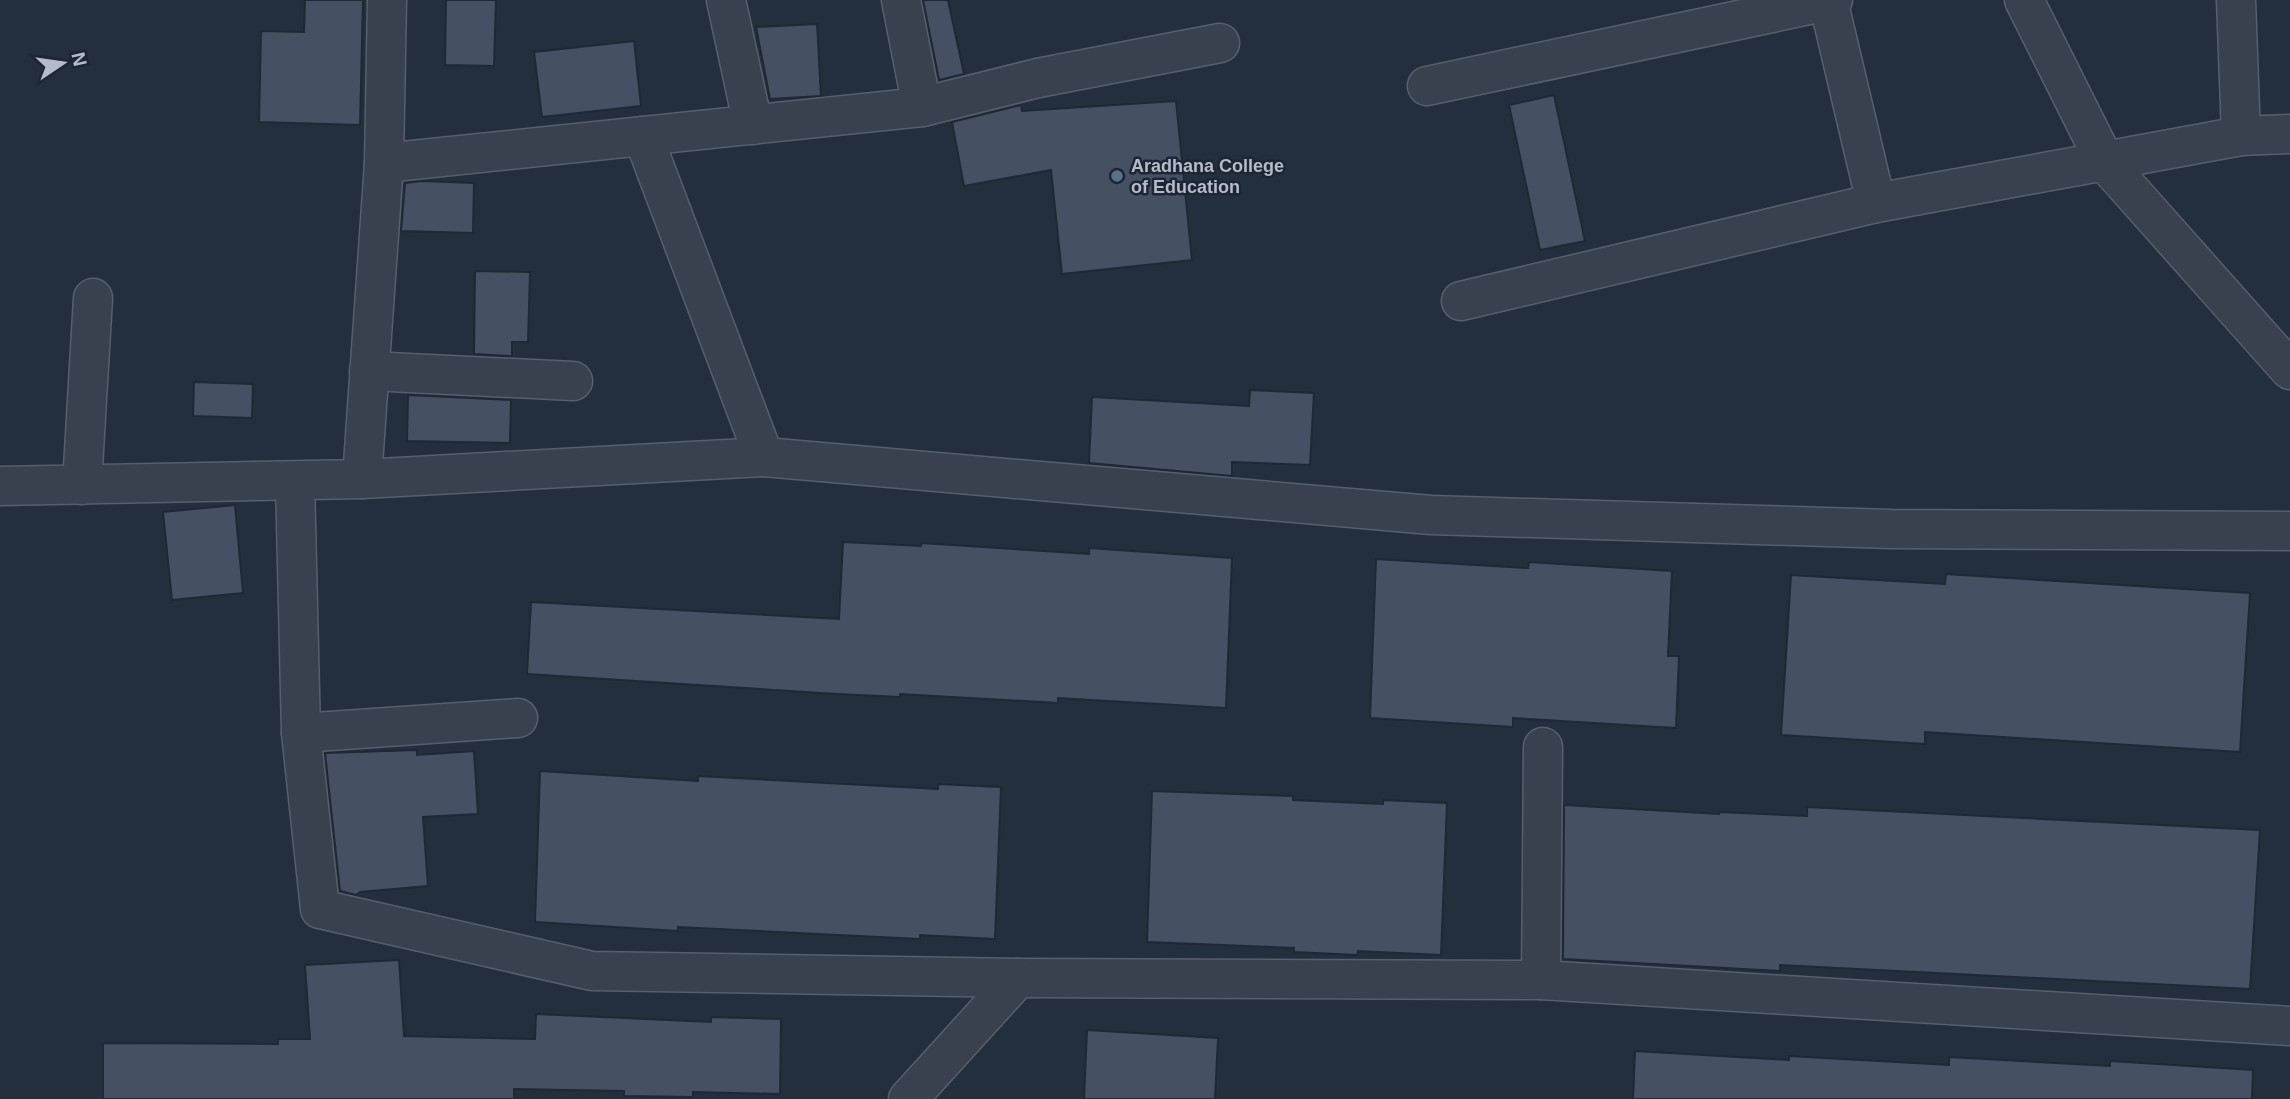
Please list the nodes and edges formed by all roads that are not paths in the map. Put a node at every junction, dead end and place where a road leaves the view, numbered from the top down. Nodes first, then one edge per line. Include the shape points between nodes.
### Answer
1 (387, 0) edge
2 (726, 0) edge
3 (901, 0) edge
4 (1829, 0) edge
5 (2024, 0) edge
6 (2236, 0) edge
7 (1220, 43) dead end
8 (1427, 86) dead end
9 (922, 107) junction
10 (753, 125) junction
11 (2290, 134) edge
12 (643, 136) junction
13 (2241, 136) junction
14 (2105, 162) junction
15 (384, 163) junction
16 (1876, 203) junction
17 (93, 298) dead end
18 (1461, 301) dead end
19 (2290, 370) edge
20 (369, 371) junction
21 (573, 381) dead end
22 (764, 457) junction
23 (362, 479) junction
24 (295, 481) junction
25 (82, 485) junction
26 (0, 486) edge
27 (2290, 531) edge
28 (518, 718) dead end
29 (301, 733) junction
30 (1543, 747) dead end
31 (1018, 978) junction
32 (1541, 980) junction
33 (2290, 1026) edge
34 (908, 1099) edge

1 - 15 street
2 - 10 street
3 - 9 street
4 - 8 street
4 - 16 street
5 - 14 street
6 - 13 street
7 - 9 street via 1038,78
9 - 10 street
10 - 12 street
11 - 13 street
12 - 15 street
12 - 22 street
13 - 14 street
14 - 16 street
14 - 19 street
15 - 20 street
16 - 18 street
17 - 25 street
20 - 21 street
20 - 23 street
22 - 23 street
22 - 27 street via 1431,515 1891,529
23 - 24 street
24 - 25 street
24 - 29 street
25 - 26 street
28 - 29 street
29 - 31 street via 320,909 592,971
30 - 32 street
31 - 32 street
31 - 34 street
32 - 33 street

